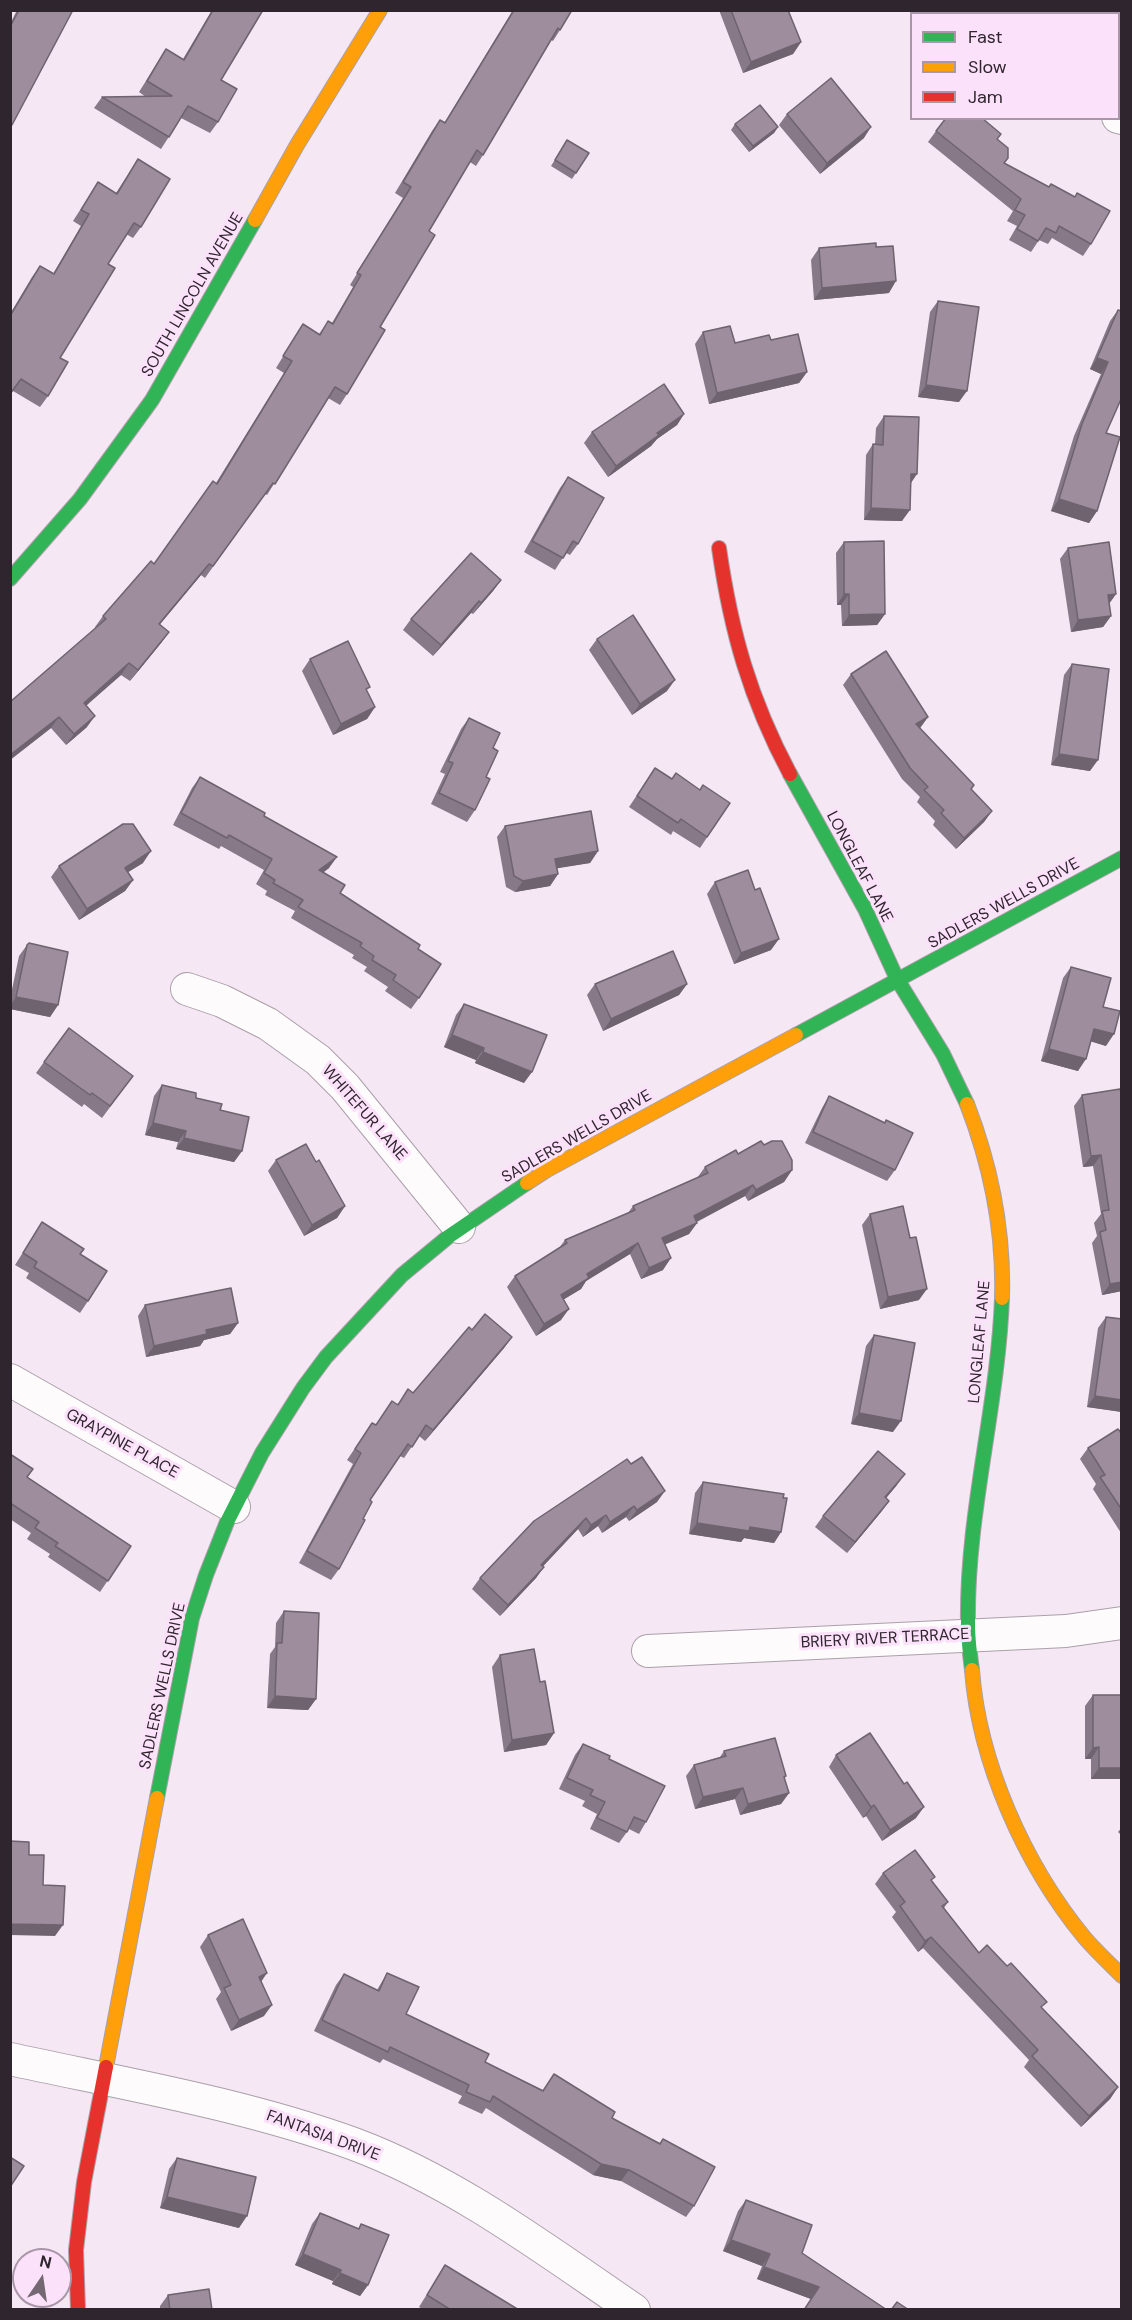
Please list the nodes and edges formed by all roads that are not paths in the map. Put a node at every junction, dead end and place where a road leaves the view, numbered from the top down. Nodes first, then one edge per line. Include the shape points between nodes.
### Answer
1 (380, 10) edge
2 (719, 548) dead end
3 (10, 557) edge
4 (22, 568) junction
5 (10, 579) edge
6 (1122, 858) edge
7 (898, 980) junction
8 (187, 989) dead end
9 (459, 1227) junction
10 (10, 1380) edge
11 (234, 1507) junction
12 (1122, 1623) edge
13 (968, 1634) junction
14 (648, 1651) dead end
15 (1122, 1976) edge
16 (10, 2059) edge
17 (103, 2079) junction
18 (78, 2310) edge
19 (634, 2310) edge

1 - 4 street, SOUTH LINCOLN AVENUE via 297,145 152,400 80,499
2 - 7 street, LONGLEAF LANE via 727,608 757,705
3 - 4 street
4 - 5 street, SOUTH LINCOLN AVENUE
6 - 7 street, SADLERS WELLS DRIVE
7 - 9 street, SADLERS WELLS DRIVE via 547,1170
7 - 13 street, LONGLEAF LANE via 948,1063 968,1105 985,1158 998,1220 1002,1269 1000,1338 969,1575
8 - 9 street, WHITEFUR LANE via 268,1024 318,1060 345,1087
9 - 11 street, SADLERS WELLS DRIVE via 414,1263 345,1333 298,1394
10 - 11 street, GRAYPINE PLACE
11 - 17 street, SADLERS WELLS DRIVE via 211,1558 189,1627
12 - 13 street, BRIERY RIVER TERRACE via 1066,1631
13 - 14 street, BRIERY RIVER TERRACE
13 - 15 street, LONGLEAF LANE via 974,1696 990,1762 1012,1820 1040,1874 1073,1924
16 - 17 street, FANTASIA DRIVE
17 - 18 street, SADLERS WELLS DRIVE via 76,2250
17 - 19 street, FANTASIA DRIVE via 261,2114 355,2145 429,2178

